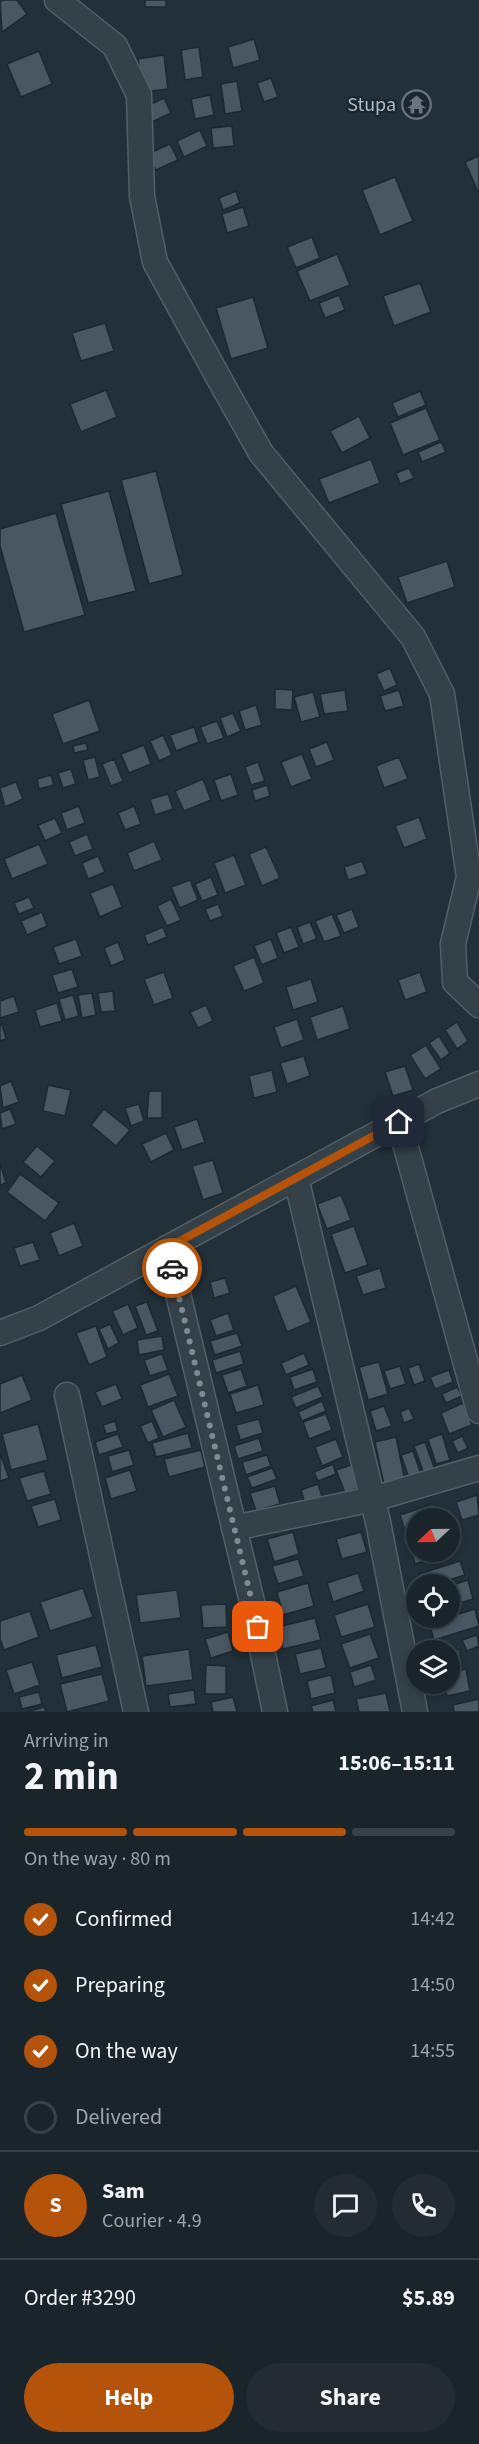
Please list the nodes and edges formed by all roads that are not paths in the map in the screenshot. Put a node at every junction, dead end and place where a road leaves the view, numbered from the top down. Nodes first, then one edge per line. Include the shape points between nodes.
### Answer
1 (57, 0) edge
2 (479, 1005) edge
3 (479, 1084) edge
4 (399, 1122) junction
5 (296, 1178) junction
6 (167, 1248) junction
7 (0, 1332) edge
8 (67, 1395) dead end
9 (479, 1411) edge
10 (479, 1468) edge
11 (373, 1499) junction
12 (234, 1528) junction
13 (136, 1712) edge
14 (275, 1712) edge
15 (415, 1712) edge

1 - 2 street via 115,46 139,95 142,196 155,262 222,384 261,453 413,637 442,694 469,877 453,944 454,982
3 - 4 street via 436,1101
4 - 5 street
4 - 9 street
5 - 6 street
5 - 11 street
6 - 7 street via 39,1318
6 - 12 street
8 - 13 street
10 - 11 street
11 - 12 street
11 - 15 street
12 - 14 street

